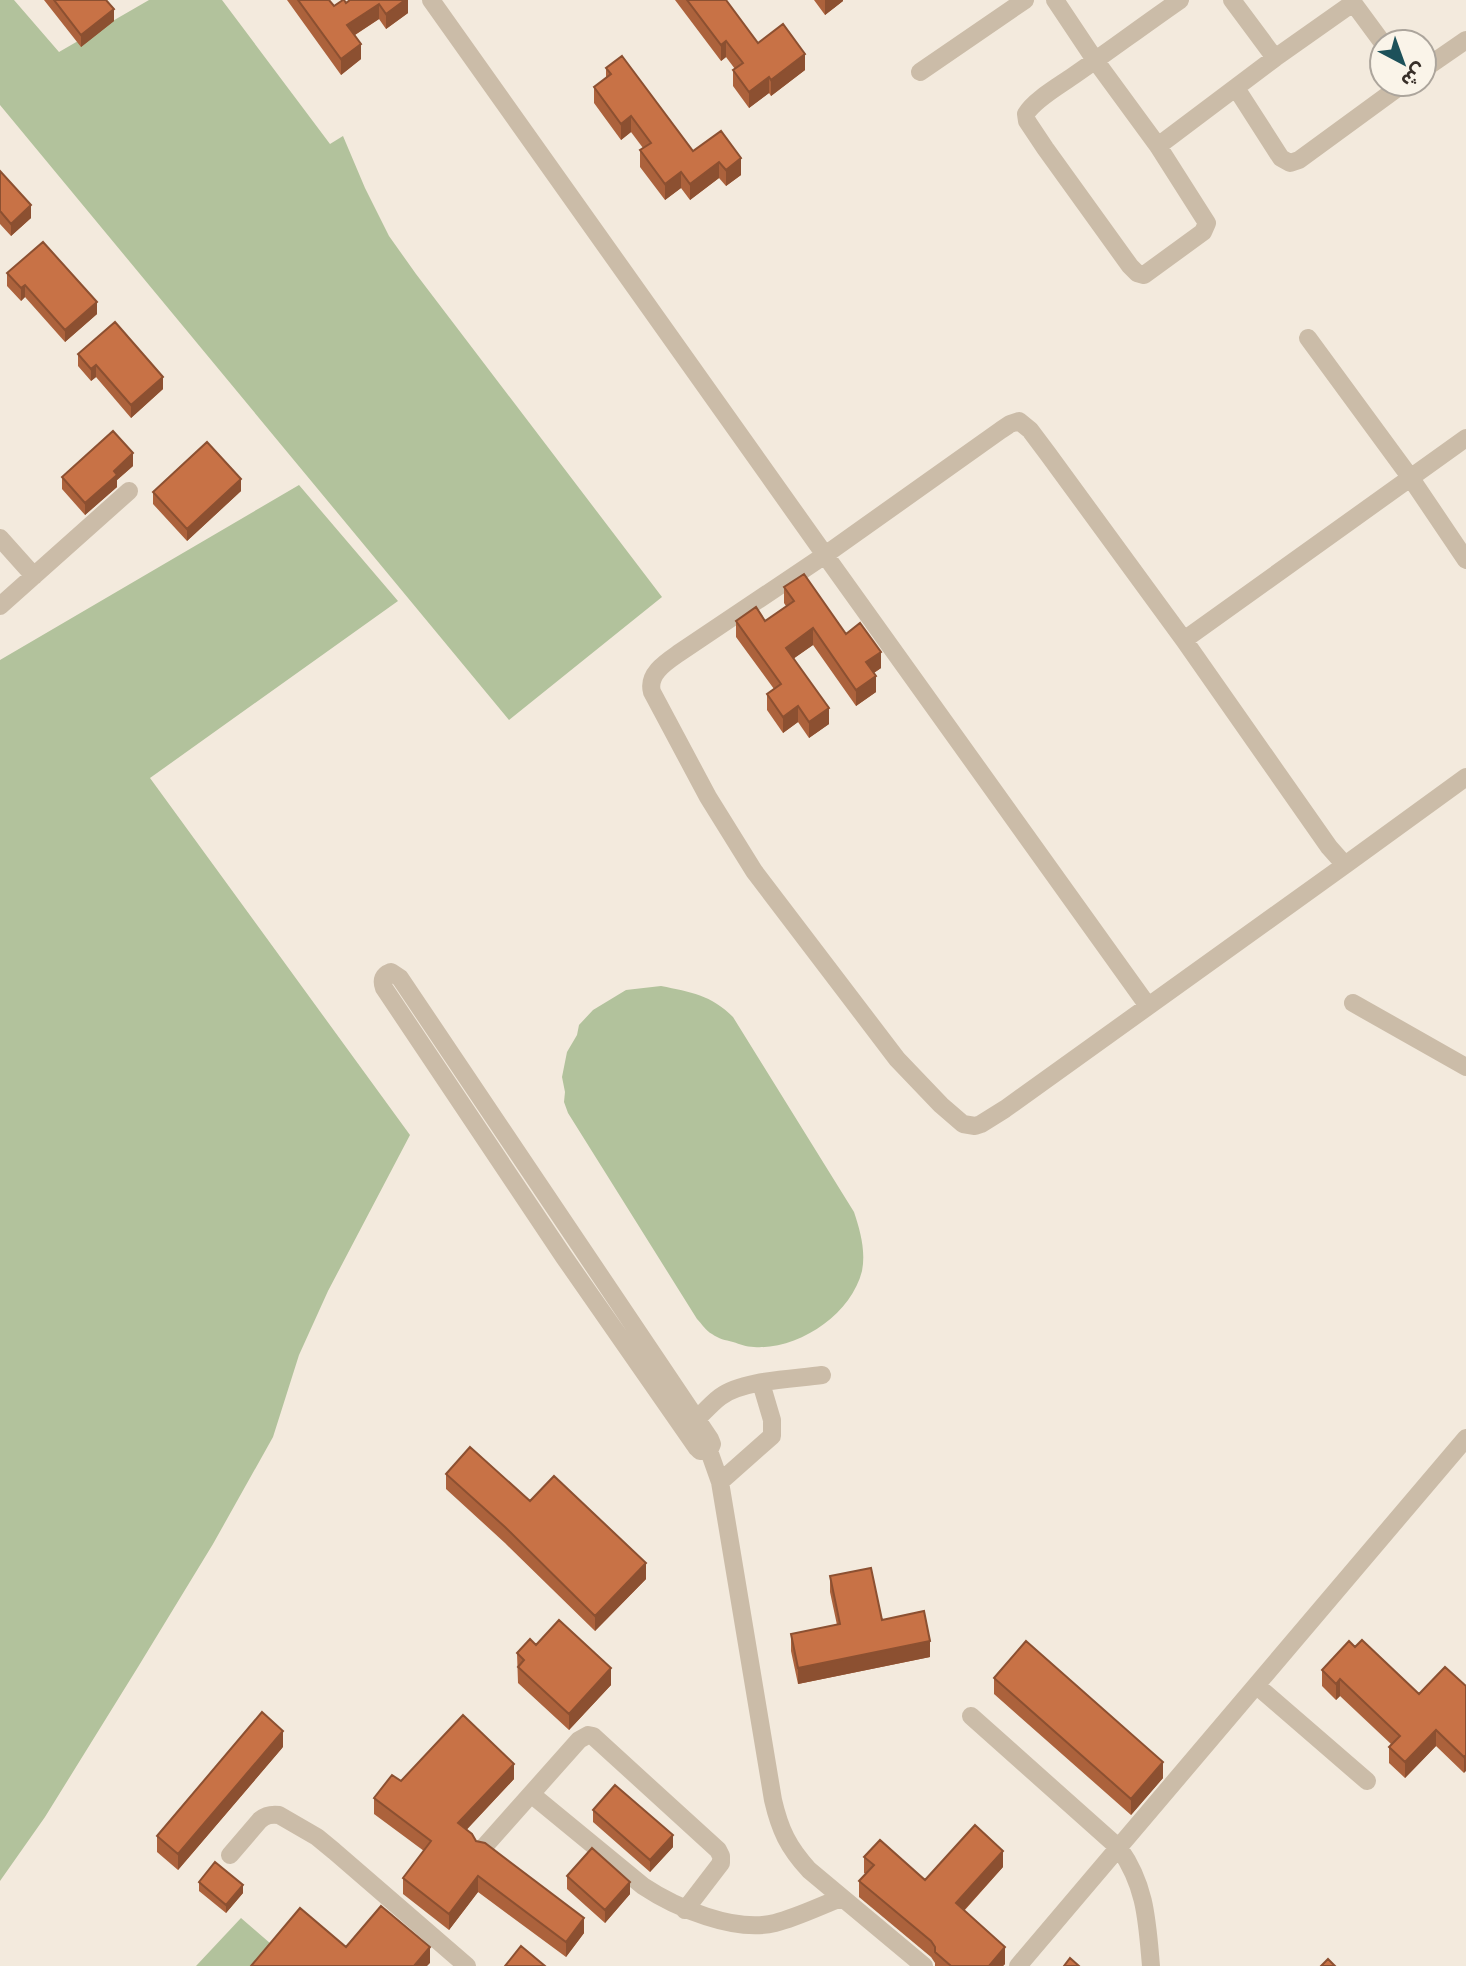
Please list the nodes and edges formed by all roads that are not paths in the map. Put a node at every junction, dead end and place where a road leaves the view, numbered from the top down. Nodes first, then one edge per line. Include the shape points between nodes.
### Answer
1 (431, 0) edge
2 (1025, 0) edge
3 (1055, 0) edge
4 (1180, 0) edge
5 (1232, 0) edge
6 (1352, 1) edge
7 (1372, 28) edge
8 (1466, 40) edge
9 (1275, 58) junction
10 (1438, 59) edge
11 (1095, 60) junction
12 (920, 72) dead end
13 (1236, 88) junction
14 (1384, 98) edge
15 (1158, 146) junction
16 (1308, 338) dead end
17 (1466, 438) edge
18 (1410, 477) junction
19 (129, 491) dead end
20 (0, 538) edge
21 (825, 555) junction
22 (1466, 560) edge
23 (34, 576) junction
24 (0, 606) edge
25 (1184, 640) junction
26 (1466, 777) edge
27 (1345, 865) junction
28 (1353, 1003) dead end
29 (1148, 1006) junction
30 (1466, 1067) edge
31 (582, 1246) junction
32 (564, 1257) junction
33 (822, 1375) dead end
34 (761, 1383) junction
35 (697, 1419) junction
36 (1466, 1438) edge
37 (709, 1451) junction
38 (720, 1482) junction
39 (1257, 1686) junction
40 (971, 1716) dead end
41 (1367, 1781) dead end
42 (531, 1794) junction
43 (483, 1848) edge
44 (1119, 1848) junction
45 (230, 1855) dead end
46 (841, 1898) junction
47 (685, 1910) junction
48 (467, 1966) edge
49 (923, 1966) edge
50 (1018, 1966) edge
51 (1151, 1966) edge

1 - 21 street
2 - 12 street
3 - 11 street
4 - 11 street
5 - 9 street
6 - 7 street
6 - 9 street
8 - 10 street
9 - 13 street
11 - 15 street
11 - 15 street via 1030,108 1026,117 1106,234 1140,275 1208,226
13 - 14 street via 1281,158 1290,163
13 - 15 street
16 - 18 street
17 - 18 street
18 - 22 street
18 - 25 street
19 - 23 street
20 - 23 street
21 - 25 street via 1019,421
21 - 29 street
21 - 29 street via 678,653 651,683 708,797 776,901 897,1059 963,1124 975,1126 989,1120
23 - 24 street
25 - 27 street
26 - 27 street
27 - 29 street
28 - 30 street
31 - 32 street
31 - 32 street via 400,978 386,974 384,988
31 - 35 street
32 - 37 street via 697,1448
33 - 34 street
34 - 35 street via 722,1395
34 - 38 street via 772,1436
35 - 37 street via 712,1444
36 - 39 street
37 - 38 street
38 - 46 street via 778,1822 796,1856
39 - 41 street
39 - 44 street
40 - 44 street
42 - 43 street
42 - 47 street via 643,1885
42 - 47 street via 579,1740 593,1736 718,1850 721,1863
44 - 50 street
44 - 51 street via 1142,1892
45 - 48 street via 260,1820 279,1815 317,1837
46 - 47 street via 756,1925
46 - 49 street

